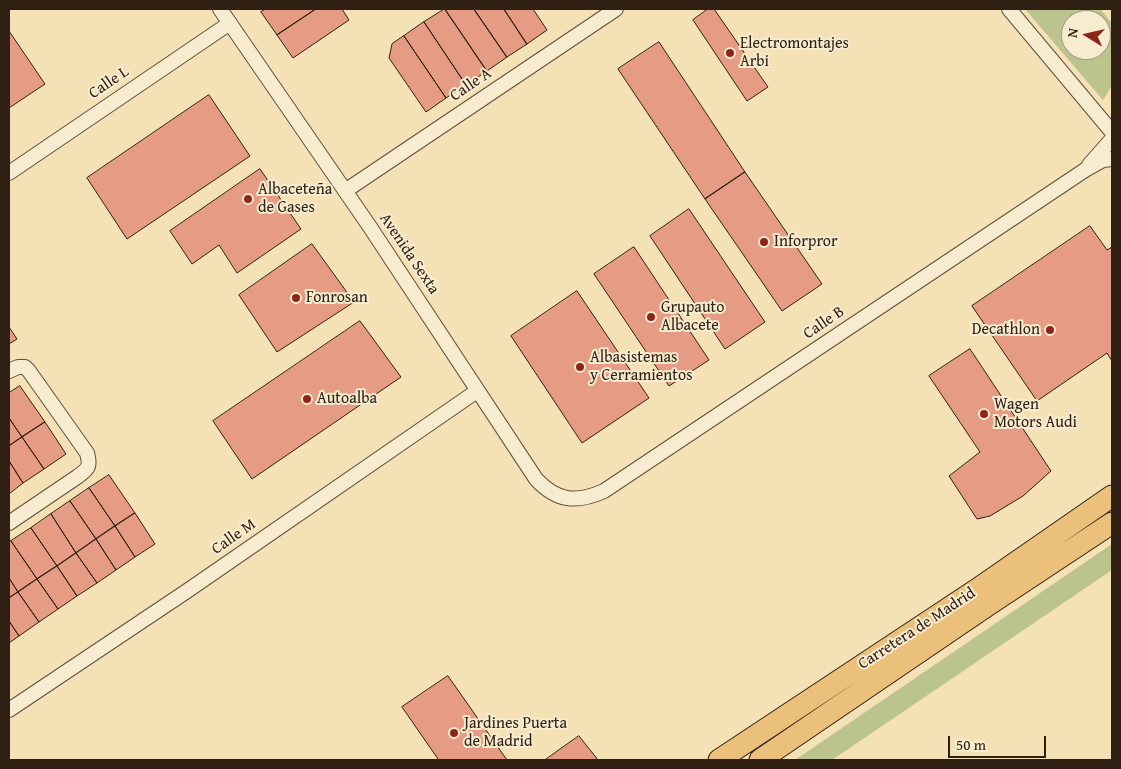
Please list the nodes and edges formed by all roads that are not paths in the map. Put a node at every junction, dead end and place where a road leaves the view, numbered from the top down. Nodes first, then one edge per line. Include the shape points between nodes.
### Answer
1 (220, 9) edge
2 (616, 9) edge
3 (1009, 9) edge
4 (230, 24) junction
5 (1112, 132) edge
6 (1112, 139) edge
7 (1112, 159) edge
8 (1085, 170) junction
9 (9, 173) edge
10 (345, 190) junction
11 (9, 371) edge
12 (477, 391) junction
13 (1112, 496) edge
14 (580, 500) joint
15 (9, 523) edge
16 (1112, 523) edge
17 (9, 710) edge
18 (720, 760) edge
19 (760, 760) edge

1 - 4 street, Avenida Sexta
2 - 10 street, Calle A
3 - 5 street
4 - 9 street, Calle L
4 - 10 street, Avenida Sexta
6 - 8 street, Calle B
7 - 8 street, Calle B
8 - 14 street, Calle B via 604,491
10 - 12 street, Avenida Sexta
11 - 15 street via 24,367 29,371 87,452 90,461 87,469
12 - 14 street, Avenida Sexta via 544,488 552,494
12 - 17 street, Calle M
13 - 18 main road, Carretera de Madrid
16 - 19 main road, Carretera de Madrid

